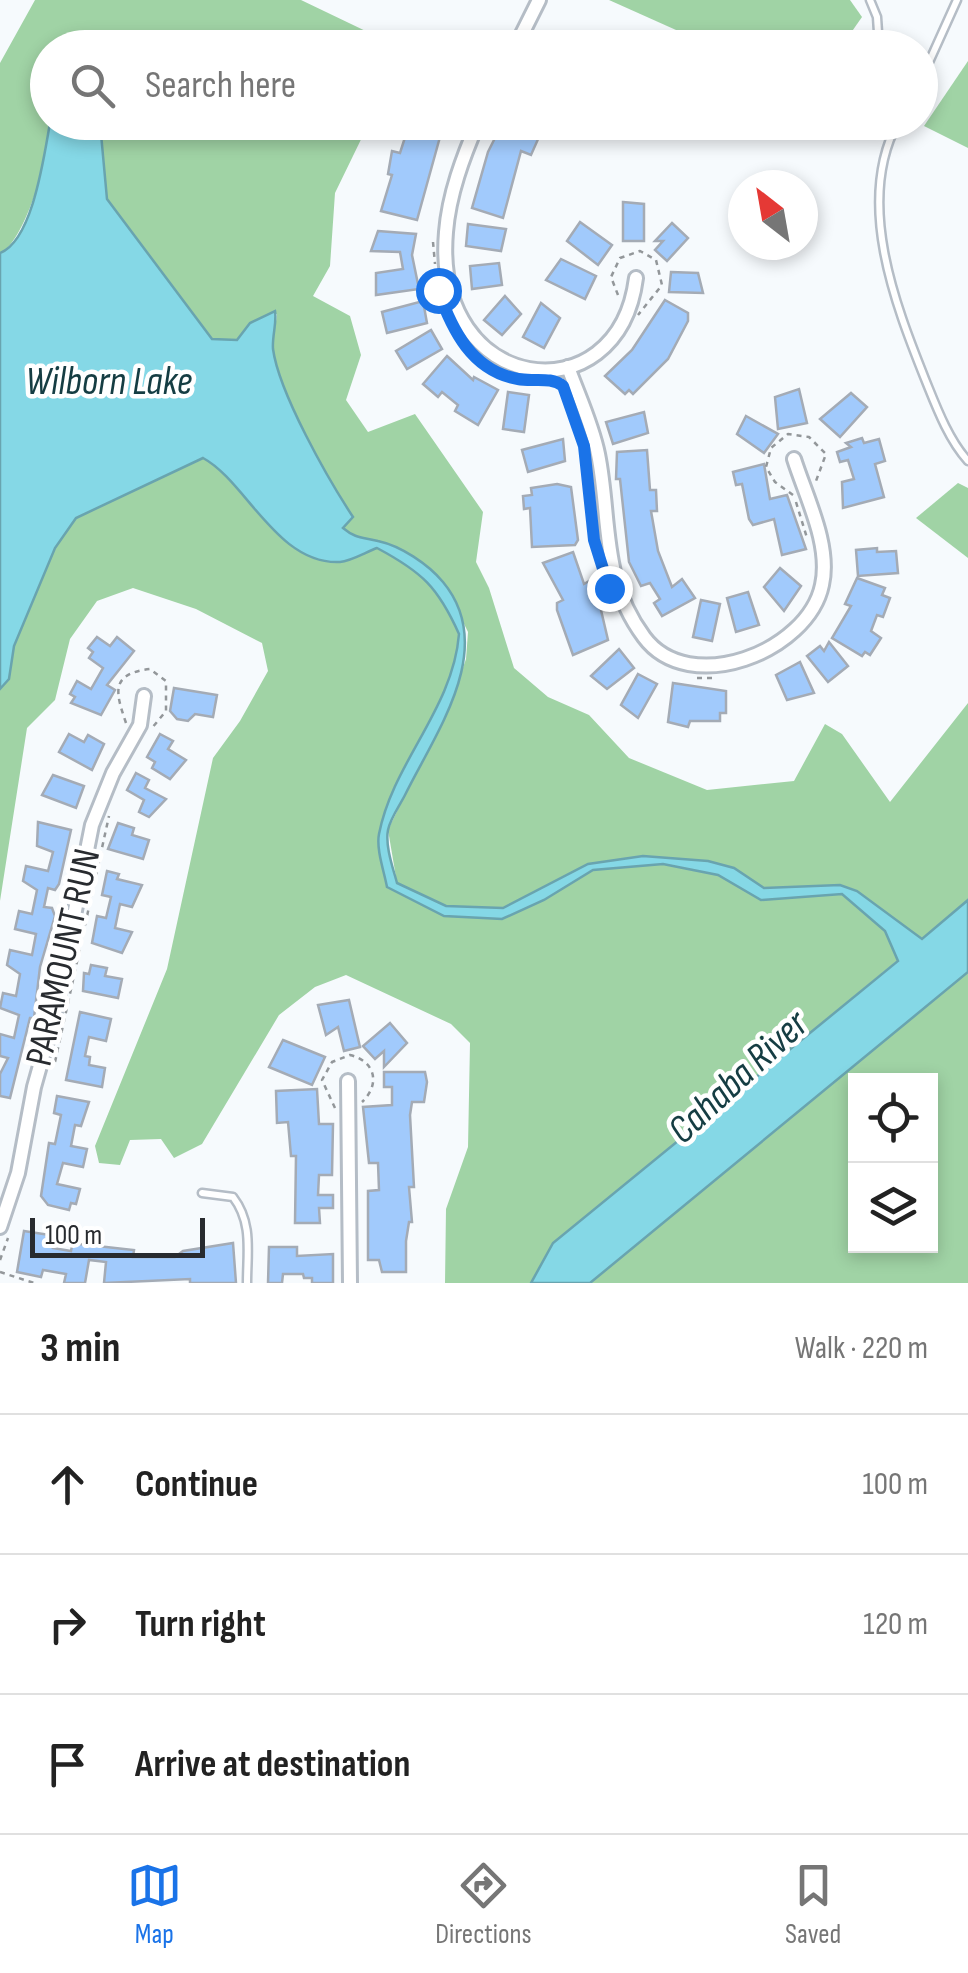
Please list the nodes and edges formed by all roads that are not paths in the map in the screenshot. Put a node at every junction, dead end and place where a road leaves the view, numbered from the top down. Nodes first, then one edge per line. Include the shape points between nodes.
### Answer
1 (539, 0) edge
2 (870, 0) edge
3 (957, 0) edge
4 (524, 30) edge
5 (878, 30) edge
6 (938, 42) edge
7 (471, 140) edge
8 (893, 140) edge
9 (636, 278) dead end
10 (568, 367) junction
11 (794, 459) dead end
12 (968, 461) edge
13 (144, 696) dead end
14 (348, 1081) dead end
15 (202, 1193) dead end
16 (0, 1226) edge
17 (246, 1283) edge
18 (350, 1283) edge

1 - 4 street
2 - 5 lane
3 - 6 lane
7 - 10 street via 446,234 459,316 479,346 508,363
8 - 12 lane via 880,190 894,300 936,406
9 - 10 street via 626,320 600,349
10 - 11 street via 597,451 614,571 646,640 678,661 718,666 739,660 794,630 808,614 823,566
13 - 16 street, PARAMOUNT RUN via 140,725 92,825 18,1173
14 - 18 street
15 - 17 lane via 233,1197 242,1209 248,1226

